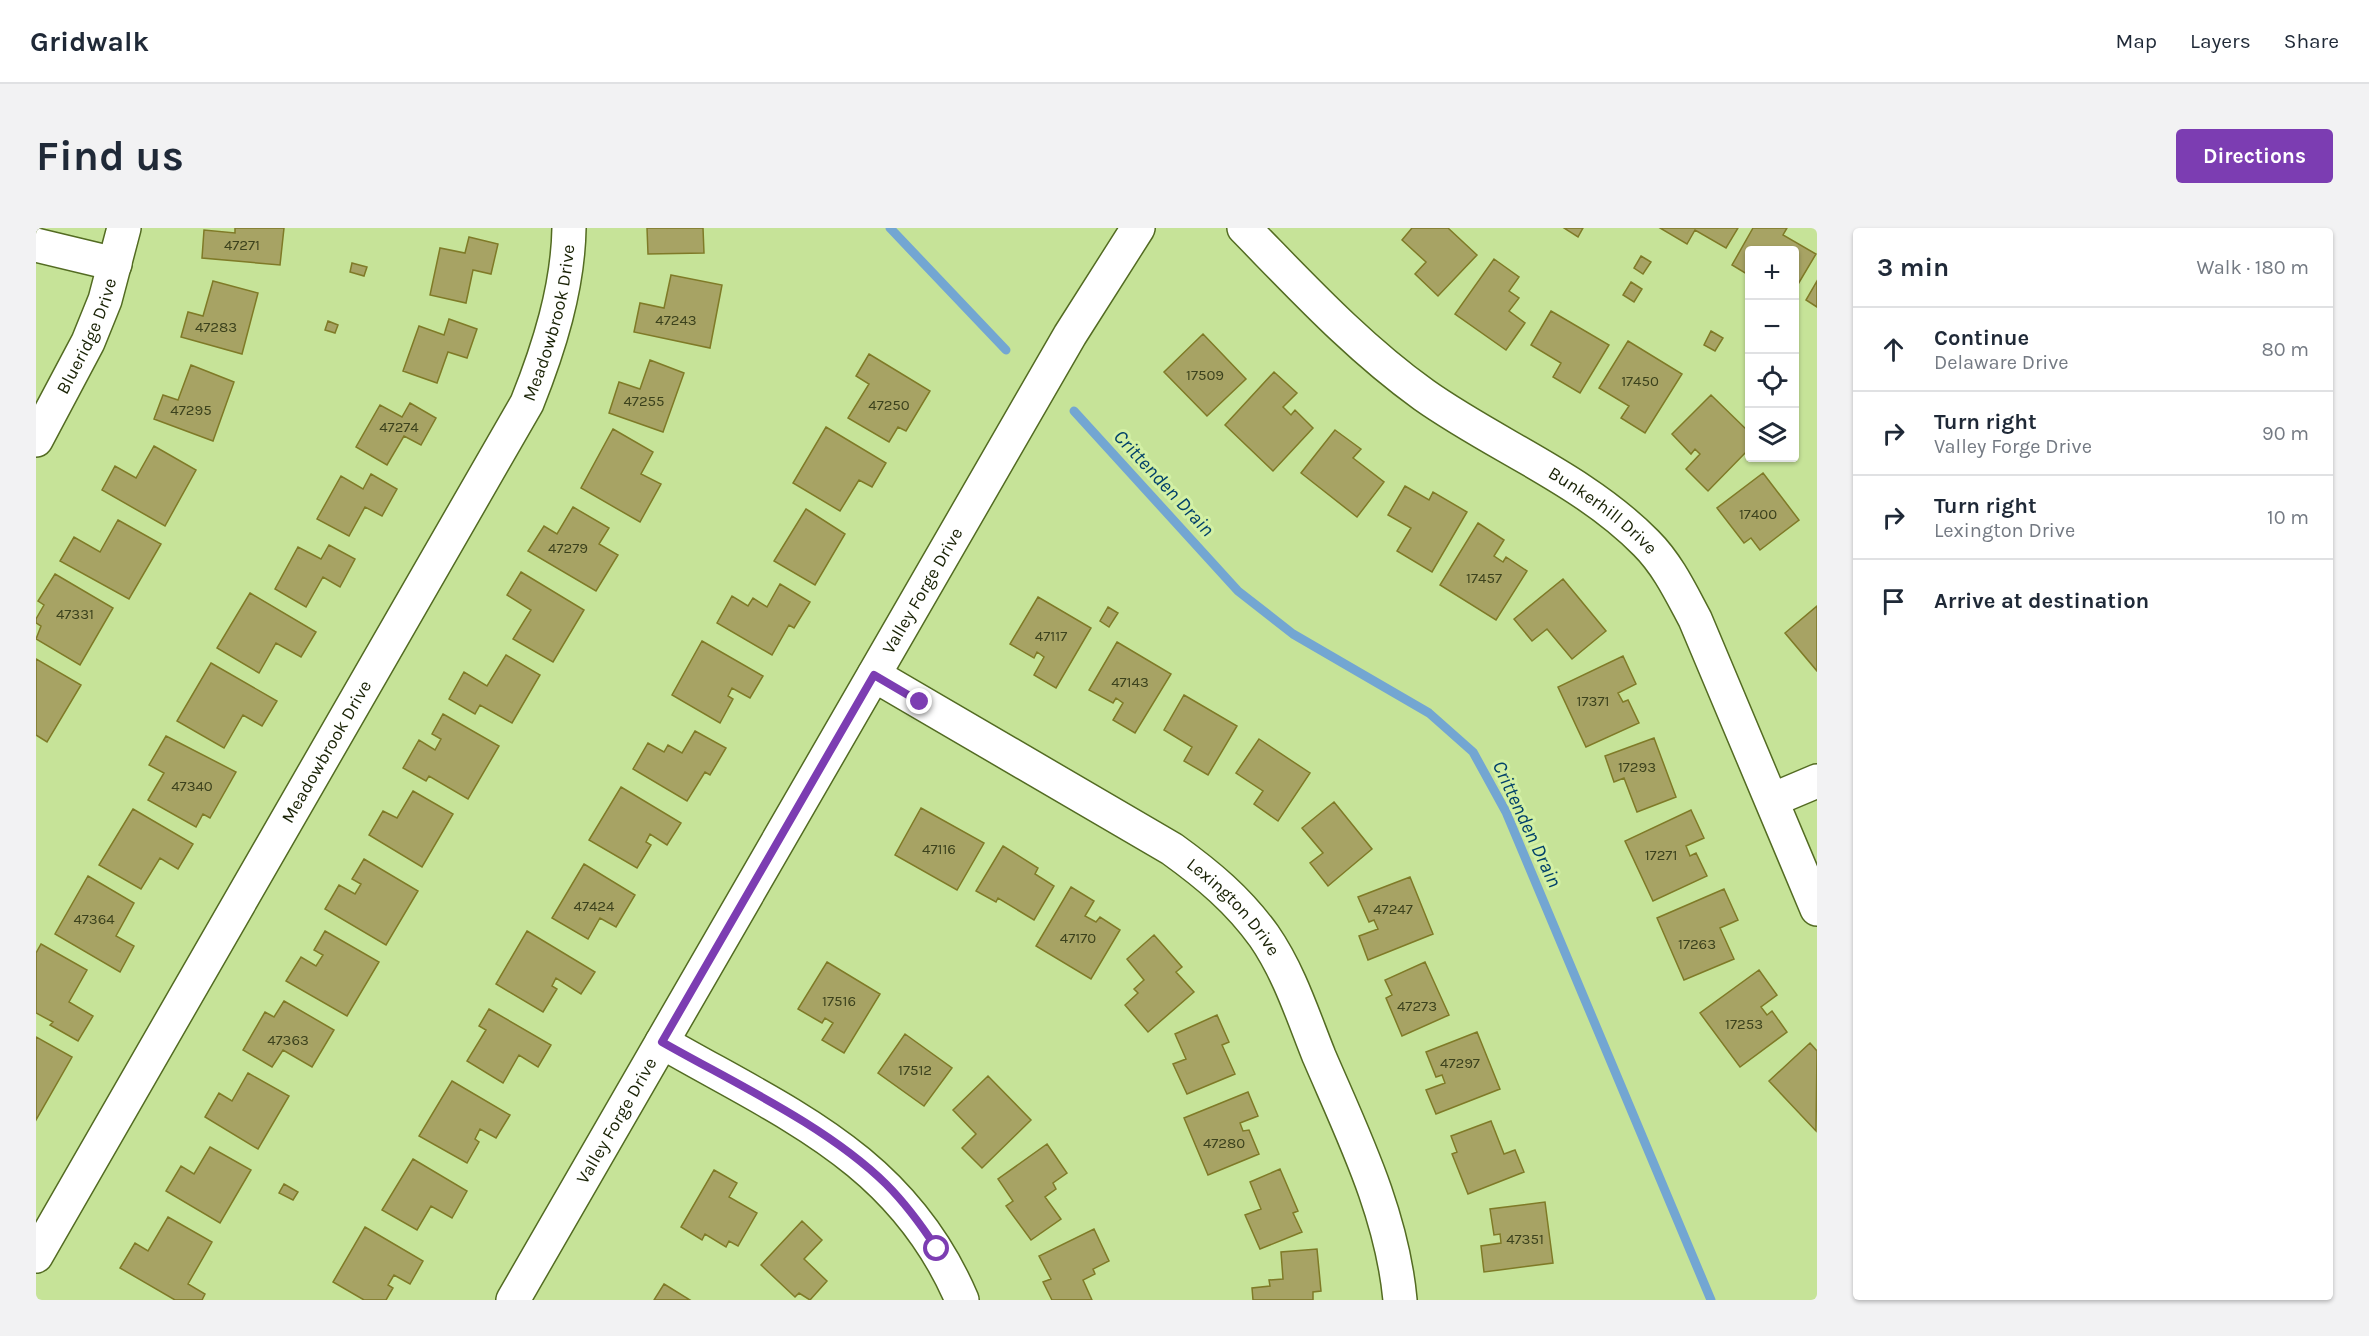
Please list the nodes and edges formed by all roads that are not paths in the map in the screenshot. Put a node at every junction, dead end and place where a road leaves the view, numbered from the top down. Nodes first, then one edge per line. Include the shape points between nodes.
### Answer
1 (124, 228) edge
2 (569, 228) edge
3 (1138, 228) edge
4 (1244, 228) edge
5 (36, 244) edge
6 (115, 264) junction
7 (36, 440) edge
8 (874, 675) junction
9 (1817, 781) edge
10 (1772, 800) junction
11 (1817, 909) edge
12 (662, 1042) junction
13 (47, 1213) edge
14 (36, 1256) edge
15 (513, 1300) edge
16 (962, 1300) edge
17 (1400, 1300) edge

1 - 6 street, Blueridge Drive
2 - 13 street, Meadowbrook Drive via 553,328 527,403
3 - 8 street, Valley Forge Drive via 1075,326
4 - 10 street, Bunkerhill Drive via 1387,367 1462,420 1583,492 1648,544 1674,579 1695,619
5 - 6 street
6 - 7 street, Blueridge Drive via 88,342
8 - 12 street, Valley Forge Drive
8 - 17 street, Lexington Drive via 1172,849 1238,903 1265,938 1286,977 1371,1179 1386,1221
9 - 10 street
10 - 11 street, Bunkerhill Drive
12 - 15 street, Valley Forge Drive
12 - 16 street via 852,1154 914,1215 937,1249
13 - 14 street, Meadowbrook Drive

